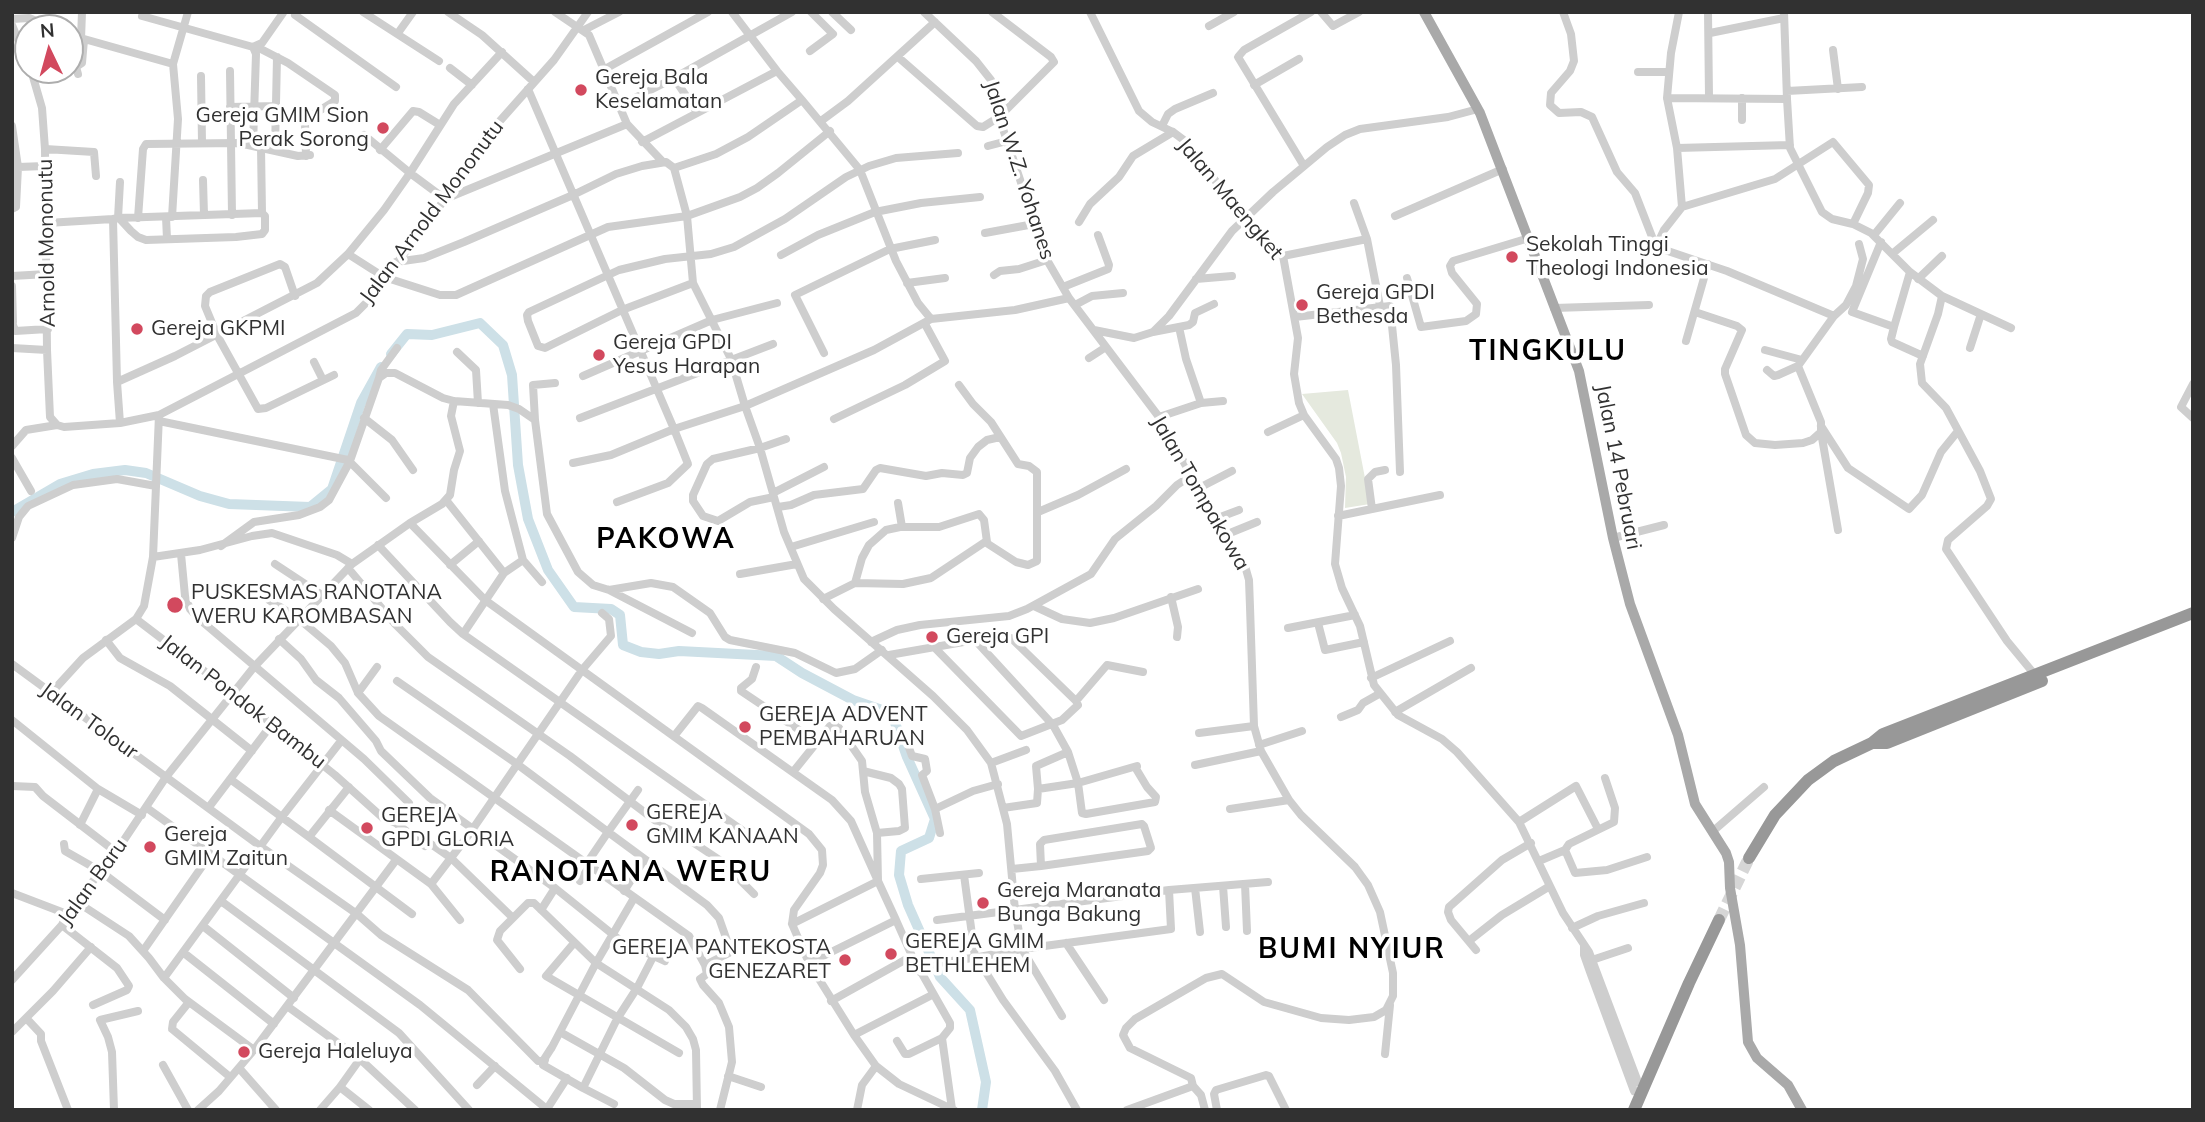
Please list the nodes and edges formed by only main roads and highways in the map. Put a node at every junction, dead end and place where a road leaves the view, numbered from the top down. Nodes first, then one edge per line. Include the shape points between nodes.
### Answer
1 (1424, 12) edge
2 (2193, 613) edge
3 (2193, 621) edge
4 (1872, 743) junction
5 (1749, 858) tunnel mouth
6 (1719, 920) tunnel mouth
7 (1684, 994) junction
8 (1625, 1110) edge
9 (1634, 1110) edge
10 (1802, 1110) edge

1 - 10 main road, Jalan 14 Pebruari via 1478,109 1579,371 1630,604 1678,735 1692,796 1728,859 1748,1042 1757,1058 1788,1086
2 - 4 highway via 1883,734
3 - 4 highway via 1887,743
4 - 5 highway via 1808,780 1774,815
6 - 7 highway
7 - 8 highway
7 - 9 highway

